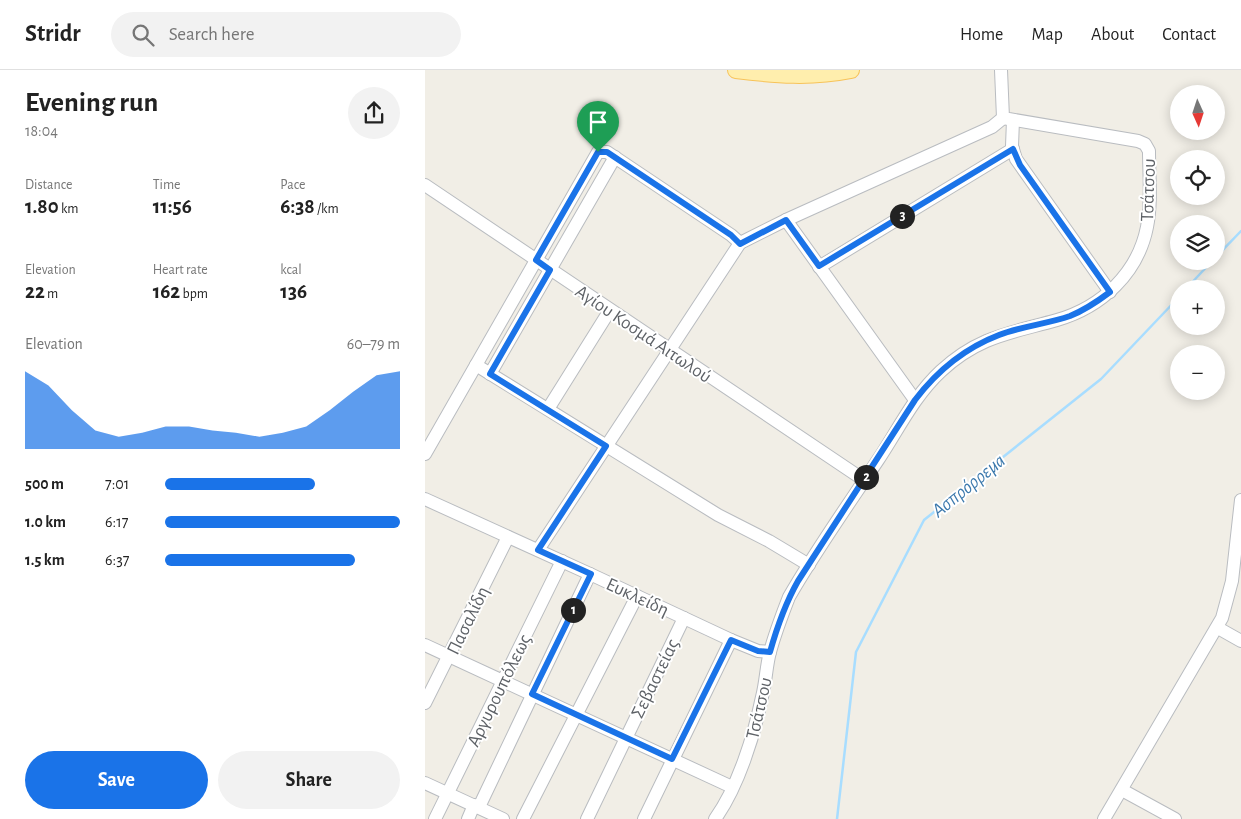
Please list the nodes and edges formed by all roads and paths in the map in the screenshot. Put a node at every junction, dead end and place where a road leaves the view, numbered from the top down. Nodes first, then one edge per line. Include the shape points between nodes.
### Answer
1 (736, 70) edge
2 (851, 70) edge
3 (1001, 70) edge
4 (1008, 119) junction
5 (1013, 149) junction
6 (615, 157) junction
7 (425, 186) edge
8 (786, 220) junction
9 (740, 244) junction
10 (536, 260) junction
11 (819, 266) junction
12 (550, 270) junction
13 (1110, 292) junction
14 (610, 310) junction
15 (669, 350) junction
16 (476, 365) junction
17 (490, 374) junction
18 (915, 400) junction
19 (548, 409) junction
20 (606, 446) junction
21 (425, 454) edge
22 (864, 480) junction
23 (425, 499) edge
24 (1241, 500) edge
25 (508, 537) junction
26 (538, 550) junction
27 (562, 561) junction
28 (809, 565) junction
29 (591, 574) junction
30 (637, 596) junction
31 (684, 618) junction
32 (1218, 628) junction
33 (1240, 638) edge
34 (731, 640) junction
35 (425, 645) edge
36 (770, 652) junction
37 (449, 656) junction
38 (503, 680) junction
39 (532, 694) junction
40 (425, 703) edge
41 (576, 714) junction
42 (625, 738) junction
43 (672, 759) junction
44 (425, 783) edge
45 (732, 787) junction
46 (1122, 790) junction
47 (447, 793) junction
48 (476, 806) junction
49 (435, 819) edge
50 (468, 819) edge
51 (503, 819) edge
52 (523, 819) edge
53 (587, 819) edge
54 (643, 819) edge
55 (715, 819) edge
56 (1104, 819) edge
57 (1175, 819) edge

1 - 2 main road via 784,76
3 - 4 street
4 - 5 street
4 - 8 street
4 - 13 street, Τσάτσου via 1139,141 1148,147 1150,202 1146,233 1132,265
5 - 11 street
5 - 13 street via 1020,165
6 - 9 street
6 - 10 street via 605,151 597,153
6 - 12 street
7 - 10 street, Αγίου Κοσμά Αιτωλού
8 - 9 street
8 - 11 street
9 - 15 street
10 - 12 street, Αγίου Κοσμά Αιτωλού
10 - 16 street
11 - 18 street
12 - 14 street, Αγίου Κοσμά Αιτωλού
12 - 17 street
13 - 18 street, Τσάτσου via 1071,315 1009,332 980,344 942,370
14 - 15 street, Αγίου Κοσμά Αιτωλού
14 - 19 street
15 - 20 street
15 - 22 street, Αγίου Κοσμά Αιτωλού
16 - 17 street
16 - 21 street
17 - 19 street
18 - 22 street, Τσάτσου
19 - 20 street
20 - 26 street
20 - 28 street via 718,515
22 - 28 street, Τσάτσου
23 - 25 street, Ευκλείδη
24 - 32 street via 1232,581
25 - 26 street, Ευκλείδη
25 - 37 street, Πασαλίδη
26 - 27 street, Ευκλείδη
27 - 29 street, Ευκλείδη
27 - 38 street, Αργυρουπόλεως
28 - 36 street, Τσάτσου via 789,597
29 - 30 street, Ευκλείδη
29 - 39 street
30 - 31 street, Ευκλείδη
30 - 41 street
31 - 34 street, Ευκλείδη
31 - 42 street, Σεβαστείας
32 - 33 street
32 - 46 street
34 - 36 street, Ευκλείδη via 758,651
34 - 43 street
35 - 37 street
36 - 45 street, Τσάτσου via 753,736
37 - 38 street
37 - 40 street, Πασαλίδη
38 - 39 street
38 - 47 street, Αργυρουπόλεως
39 - 41 street
39 - 48 street
41 - 42 street
41 - 52 street
42 - 43 street
42 - 53 street, Σεβαστείας
43 - 45 street
43 - 54 street
44 - 47 street
45 - 55 street, Τσάτσου
46 - 56 street
46 - 57 street
47 - 48 street
47 - 49 street, Αργυρουπόλεως
48 - 50 street
48 - 51 street

